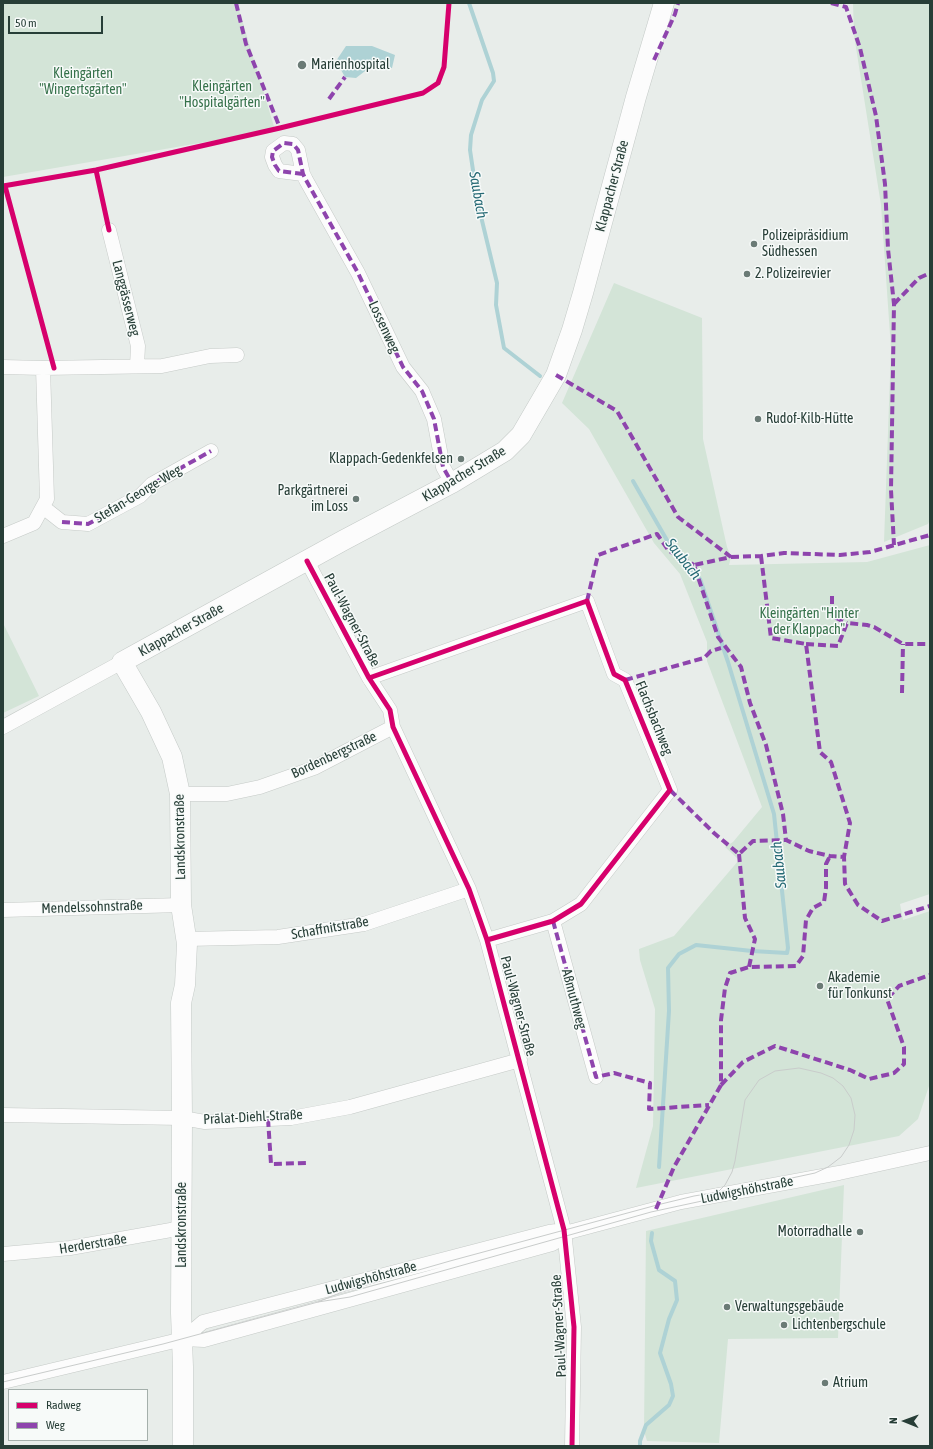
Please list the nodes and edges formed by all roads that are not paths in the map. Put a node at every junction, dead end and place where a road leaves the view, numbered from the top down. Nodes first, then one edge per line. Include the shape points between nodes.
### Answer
1 (664, 3) edge
2 (303, 174) dead end
3 (109, 230) dead end
4 (237, 355) dead end
5 (137, 366) junction
6 (3, 367) edge
7 (43, 368) junction
8 (212, 451) dead end
9 (452, 483) junction
10 (43, 507) junction
11 (3, 536) edge
12 (307, 561) junction
13 (122, 662) junction
14 (369, 678) junction
15 (3, 727) edge
16 (393, 727) junction
17 (180, 794) junction
18 (469, 889) junction
19 (181, 905) junction
20 (3, 910) edge
21 (553, 921) junction
22 (187, 939) junction
23 (487, 940) junction
24 (181, 1003) junction
25 (520, 1060) junction
26 (596, 1076) dead end
27 (3, 1115) edge
28 (182, 1118) junction
29 (930, 1153) edge
30 (182, 1228) junction
31 (565, 1233) junction
32 (3, 1254) edge
33 (183, 1339) junction
34 (3, 1382) edge
35 (183, 1446) edge
36 (572, 1446) edge

1 - 9 main road, Klappacher Straße via 584,292 556,375 517,440 499,455
2 - 9 street, Lossenweg via 358,273 403,367 422,391 434,420 443,467
3 - 5 street, Langgässerweg via 138,346
4 - 5 street via 210,356 162,366
5 - 7 street
6 - 7 street
7 - 10 street via 47,500
8 - 10 street, Stefan-George-Weg via 152,484 140,496 88,524 62,522
9 - 12 main road, Klappacher Straße
10 - 11 street via 34,523
12 - 13 main road, Klappacher Straße
12 - 14 street, Paul-Wagner-Straße
13 - 15 street, Klappacher Straße
13 - 17 main road, Landskronstraße via 151,712 172,757
14 - 16 street, Paul-Wagner-Straße via 390,710
14 - 21 street, Flachsbachweg via 587,601 614,674 625,680 670,790 581,904
16 - 17 street, Bordenbergstraße via 314,768 260,787 227,794
16 - 18 street, Paul-Wagner-Straße
17 - 19 main road, Landskronstraße
18 - 22 street, Schaffnitstraße via 364,924 278,937
18 - 23 street, Paul-Wagner-Straße
19 - 20 street, Mendelssohnstraße
19 - 22 main road, Landskronstraße
19 - 24 main road, Landskronstraße via 174,927 177,986
21 - 23 street, Flachsbachweg
21 - 26 street, Aßmuthweg
22 - 24 main road, Landskronstraße via 185,985
23 - 25 street, Paul-Wagner-Straße
24 - 28 main road, Landskronstraße
25 - 28 street, Prälat-Diehl-Straße via 350,1107 291,1118 205,1122
25 - 31 street, Paul-Wagner-Straße
27 - 28 street, Prälat-Diehl-Straße
28 - 30 main road, Landskronstraße
29 - 31 street, Ludwigshöhstraße via 839,1173 681,1202
30 - 32 street, Herderstraße via 70,1248
30 - 33 main road, Landskronstraße
31 - 33 street, Ludwigshöhstraße via 549,1232 203,1322
31 - 36 street, Paul-Wagner-Straße via 574,1327
33 - 34 street, Ludwigshöhstraße
33 - 35 main road, Landskronstraße

